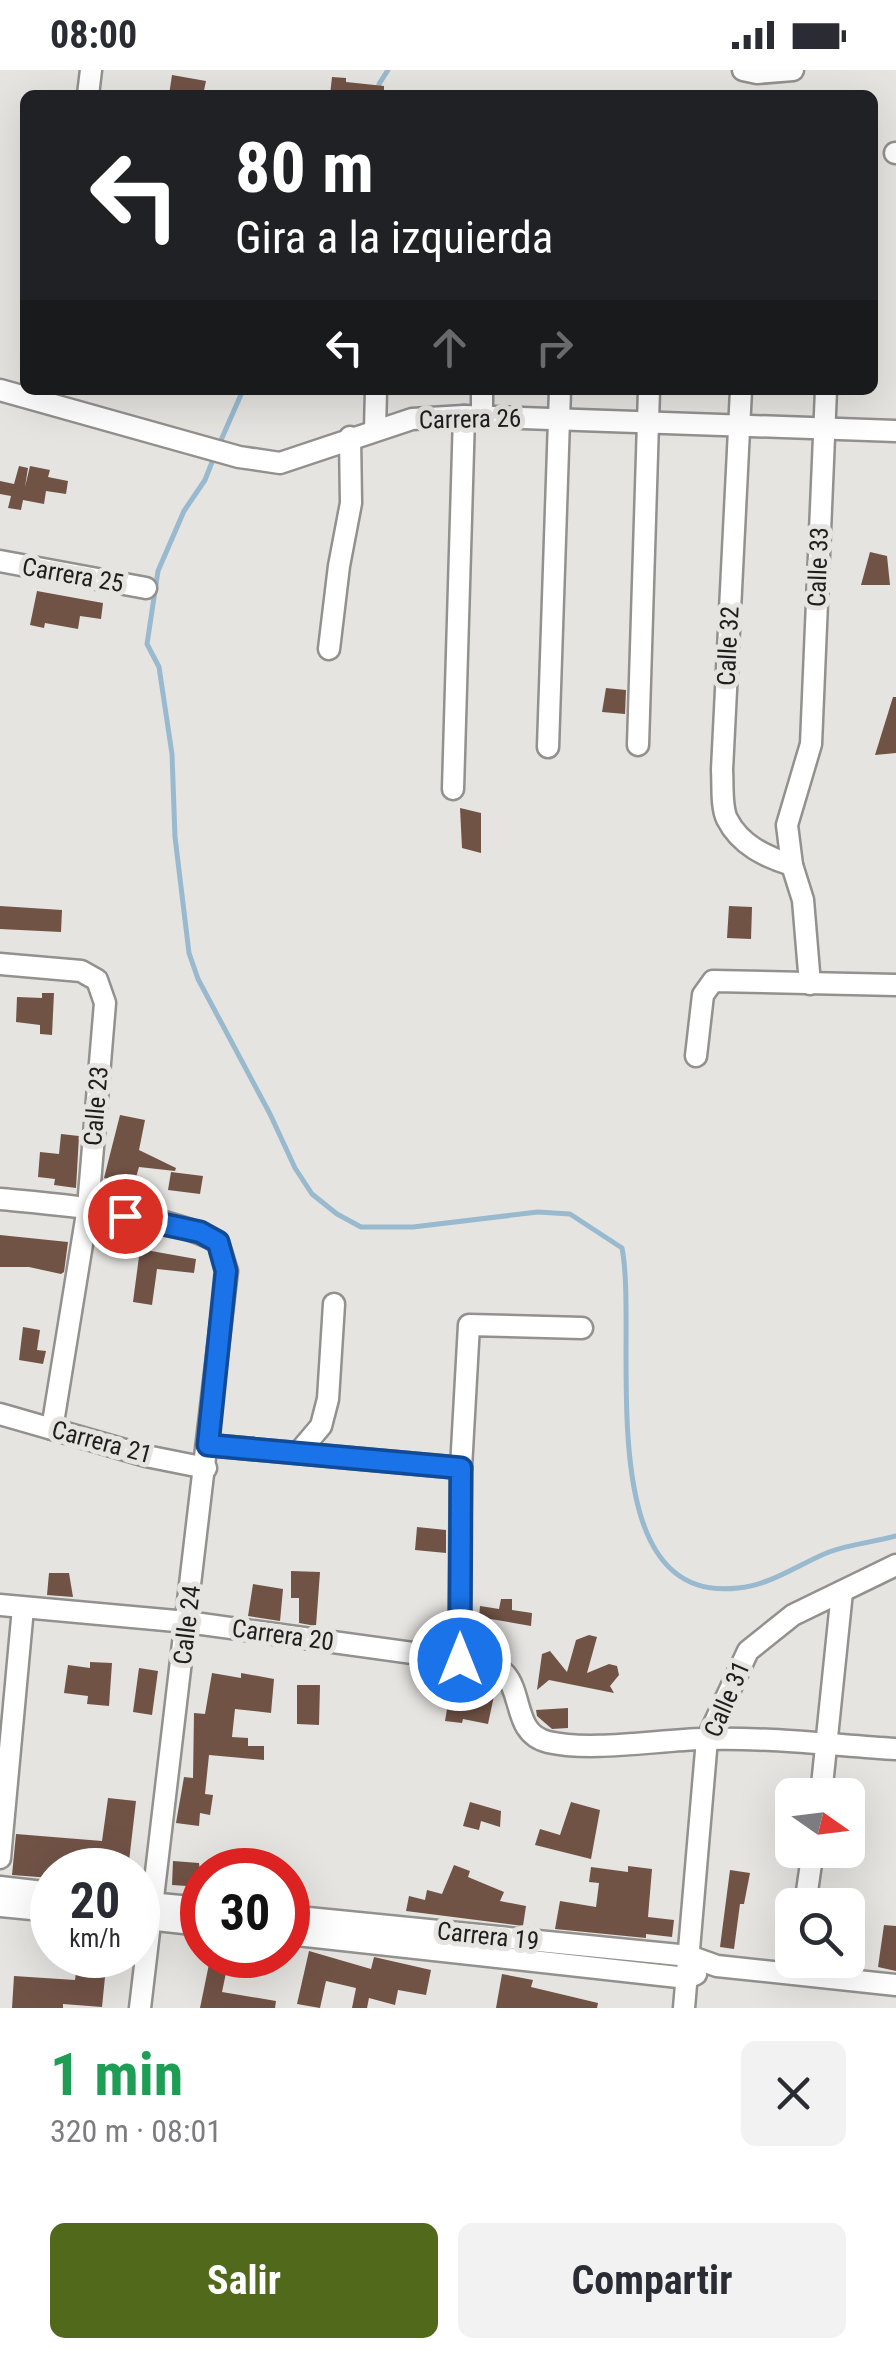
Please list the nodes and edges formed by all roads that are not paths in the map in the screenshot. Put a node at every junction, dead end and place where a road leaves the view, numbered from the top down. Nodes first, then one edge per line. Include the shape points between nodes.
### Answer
1 (793, 70) edge
2 (752, 71) edge
3 (376, 395) edge
4 (480, 395) edge
5 (559, 395) edge
6 (649, 395) edge
7 (741, 395) edge
8 (826, 395) edge
9 (54, 398) edge
10 (473, 416) junction
11 (557, 418) junction
12 (647, 421) junction
13 (739, 424) junction
14 (823, 429) junction
15 (376, 430) junction
16 (896, 431) edge
17 (350, 437) junction
18 (0, 561) edge
19 (146, 588) dead end
20 (329, 649) dead end
21 (638, 745) dead end
22 (548, 747) dead end
23 (453, 789) dead end
24 (792, 865) junction
25 (0, 964) edge
26 (810, 984) junction
27 (896, 985) edge
28 (696, 1056) dead end
29 (0, 1198) edge
30 (88, 1207) junction
31 (334, 1304) dead end
32 (582, 1328) dead end
33 (0, 1414) edge
34 (52, 1429) junction
35 (208, 1445) junction
36 (299, 1452) junction
37 (206, 1468) junction
38 (461, 1468) junction
39 (896, 1565) edge
40 (842, 1592) junction
41 (0, 1605) edge
42 (23, 1608) junction
43 (187, 1622) junction
44 (460, 1660) junction
45 (707, 1739) junction
46 (829, 1745) junction
47 (896, 1749) edge
48 (824, 1778) edge
49 (155, 1848) edge
50 (0, 1858) edge
51 (0, 1887) edge
52 (30, 1890) edge
53 (0, 1906) edge
54 (30, 1908) edge
55 (310, 1918) edge
56 (310, 1936) edge
57 (688, 1956) junction
58 (717, 1966) junction
59 (775, 1966) edge
60 (142, 1978) edge
61 (687, 1978) junction
62 (860, 1978) edge
63 (896, 1985) edge
64 (140, 2008) edge
65 (684, 2008) edge

1 - 2 street
3 - 15 street
4 - 10 street
5 - 11 street
6 - 12 street
7 - 13 street, Calle 32
8 - 14 street, Calle 33
9 - 17 street, Carrera 26 via 239,457 280,463
10 - 11 street, Carrera 26
10 - 15 street, Carrera 26 via 412,419
10 - 23 street
11 - 12 street, Carrera 26
11 - 22 street
12 - 13 street, Carrera 26
12 - 21 street
13 - 14 street, Carrera 26
13 - 24 street, Calle 32 via 722,770 726,817 766,857
14 - 16 street, Carrera 26
14 - 24 street, Calle 33 via 812,744 786,825
15 - 17 street, Carrera 26
17 - 20 street via 351,503
18 - 19 street, Carrera 25
24 - 26 street, Calle 33 via 803,900
25 - 30 street, Calle 23 via 81,971 97,980 105,1003
26 - 27 street
26 - 28 street via 712,982 703,995
29 - 30 street
30 - 34 street, Calle 23
30 - 35 street, Calle 24 via 218,1242 226,1271
31 - 36 street via 328,1398 321,1426
32 - 38 street via 469,1325
33 - 34 street, Carrera 21
34 - 37 street, Carrera 21
35 - 36 street
35 - 37 street, Calle 24
36 - 38 street
37 - 43 street, Calle 24
38 - 44 street
39 - 40 street, Calle 31
40 - 45 street, Calle 31 via 793,1616 748,1651
40 - 46 street
41 - 42 street, Carrera 20
42 - 43 street, Carrera 20
42 - 50 street
43 - 44 street, Carrera 20
43 - 49 street, Calle 24
44 - 45 street, Carrera 20 via 504,1671 522,1720 546,1742
45 - 46 street
45 - 57 street, Calle 31
46 - 47 street
46 - 48 street
51 - 52 street
53 - 54 street
55 - 57 street, Carrera 19
56 - 61 street, Carrera 19
57 - 58 street, Carrera 19
57 - 61 street, Calle 31
58 - 59 street
58 - 61 street
60 - 64 street, Calle 24
61 - 65 street, Calle 31
62 - 63 street

